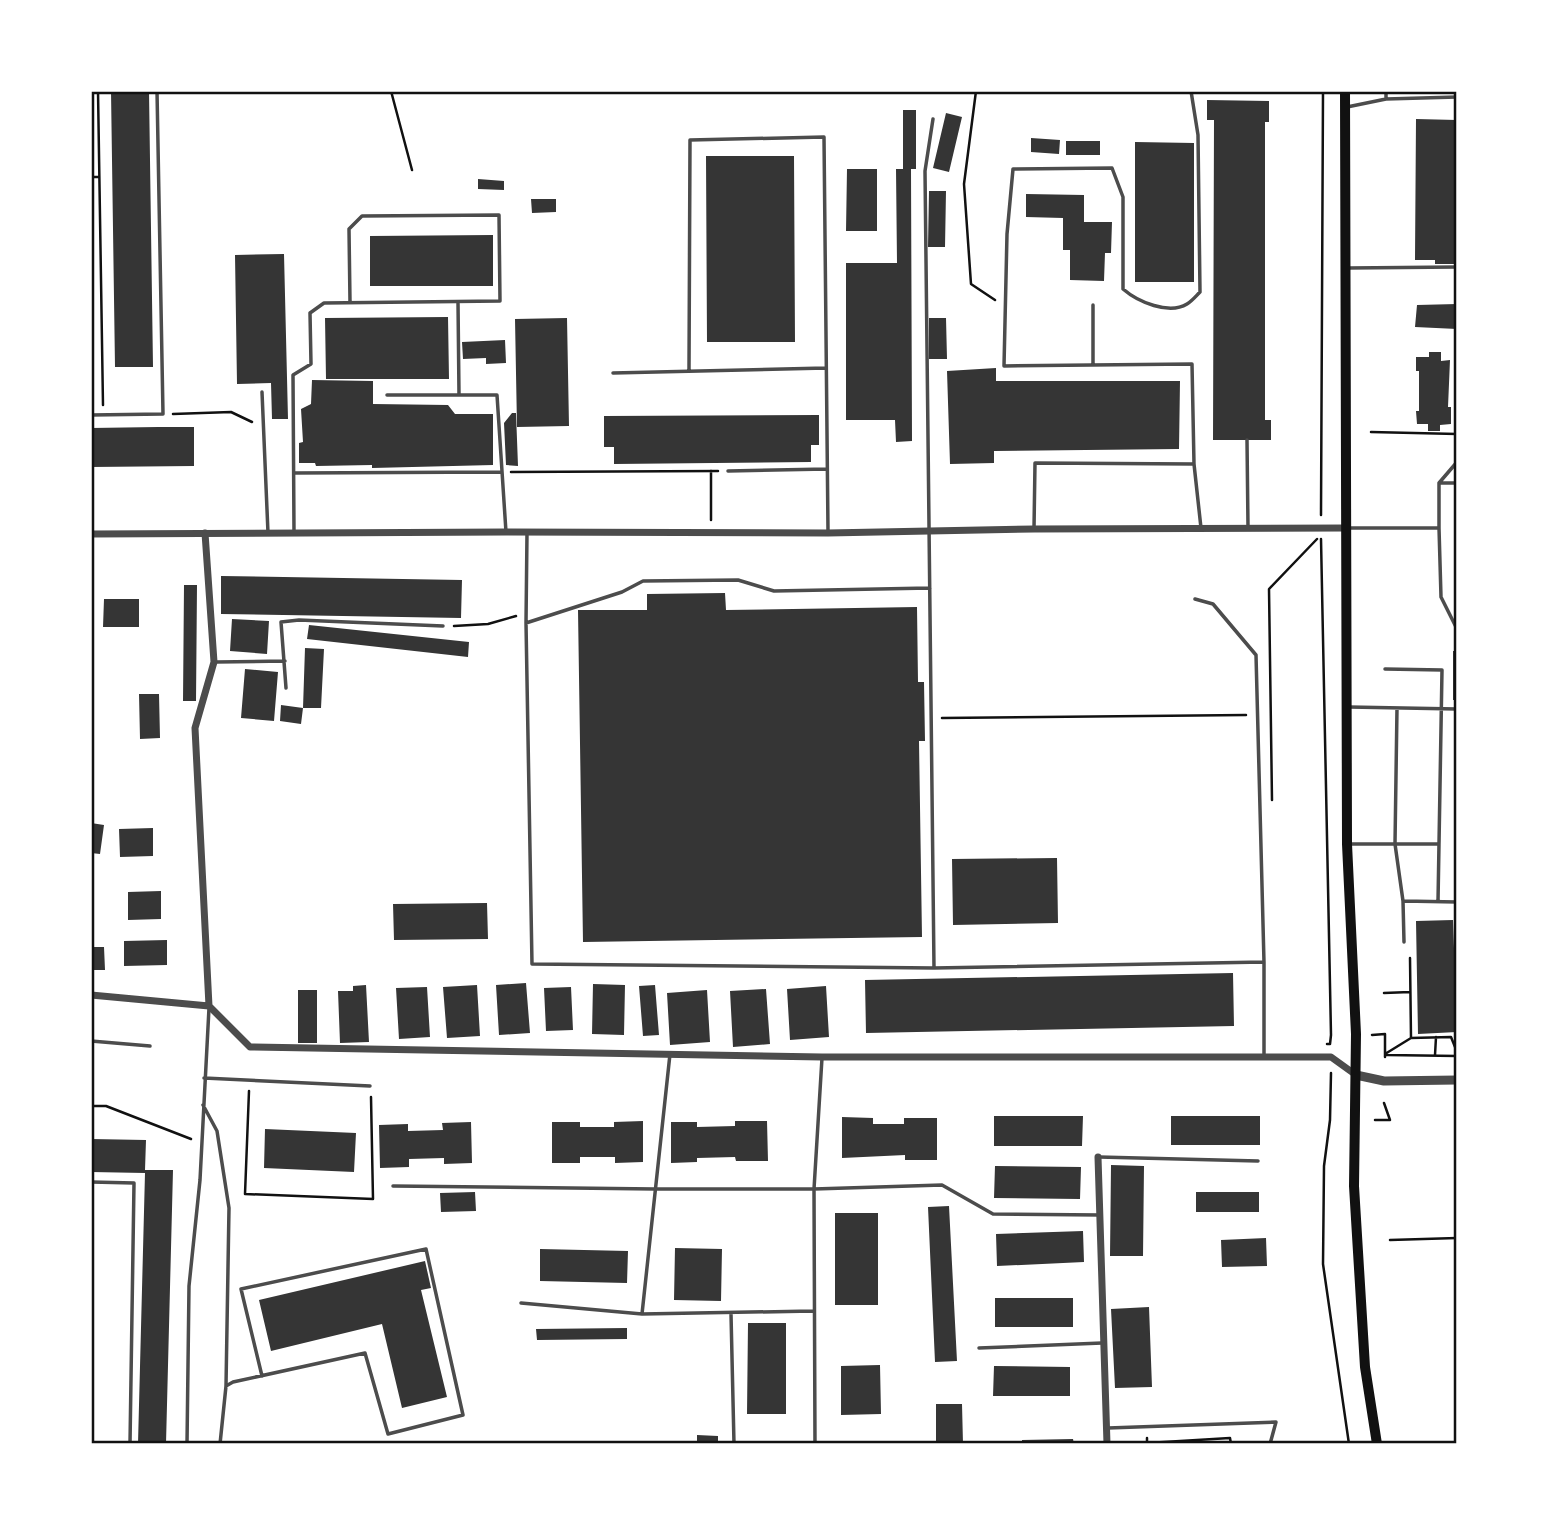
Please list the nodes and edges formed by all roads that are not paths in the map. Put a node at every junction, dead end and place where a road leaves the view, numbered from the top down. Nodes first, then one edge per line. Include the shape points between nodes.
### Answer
1 (157, 91) edge
2 (1191, 91) edge
3 (1345, 91) edge
4 (1386, 91) edge
5 (1431, 91) edge
6 (1431, 97) junction
7 (1457, 97) edge
8 (1385, 99) junction
9 (1345, 107) junction
10 (933, 119) dead end
11 (1457, 267) edge
12 (1346, 268) junction
13 (458, 301) junction
14 (350, 302) junction
15 (1093, 305) dead end
16 (1093, 365) junction
17 (825, 368) junction
18 (689, 371) junction
19 (613, 373) dead end
20 (262, 392) dead end
21 (387, 395) dead end
22 (458, 395) junction
23 (91, 415) edge
24 (1247, 440) dead end
25 (1457, 462) edge
26 (1194, 464) junction
27 (827, 469) junction
28 (728, 471) road end
29 (501, 472) junction
30 (294, 473) junction
31 (1439, 483) junction
32 (1457, 483) edge
33 (1248, 527) junction
34 (1201, 528) junction
35 (1346, 528) junction
36 (1439, 528) junction
37 (1034, 529) junction
38 (929, 531) junction
39 (506, 532) junction
40 (205, 533) junction
41 (268, 533) junction
42 (527, 533) junction
43 (828, 533) junction
44 (91, 534) edge
45 (294, 534) junction
46 (930, 588) junction
47 (1195, 598) dead end
48 (526, 623) junction
49 (443, 626) road end
50 (1457, 629) edge
51 (214, 662) junction
52 (285, 662) junction
53 (1385, 669) dead end
54 (286, 688) dead end
55 (1347, 707) junction
56 (1398, 708) junction
57 (1441, 709) junction
58 (1457, 709) edge
59 (1347, 844) junction
60 (1395, 844) junction
61 (1439, 845) junction
62 (1403, 901) junction
63 (1438, 902) junction
64 (1457, 902) edge
65 (1404, 942) dead end
66 (1264, 962) junction
67 (934, 968) junction
68 (91, 995) edge
69 (209, 1006) junction
70 (91, 1041) edge
71 (150, 1046) dead end
72 (670, 1052) junction
73 (822, 1056) junction
74 (1264, 1058) junction
75 (1356, 1075) junction
76 (204, 1078) junction
77 (1457, 1080) edge
78 (370, 1086) road end
79 (202, 1104) junction
80 (1098, 1157) joint
81 (1258, 1161) dead end
82 (91, 1182) edge
83 (393, 1186) dead end
84 (655, 1189) junction
85 (814, 1189) junction
86 (1100, 1215) junction
87 (521, 1303) dead end
88 (813, 1311) junction
89 (642, 1314) junction
90 (731, 1314) junction
91 (1102, 1343) junction
92 (979, 1348) dead end
93 (262, 1376) junction
94 (226, 1387) junction
95 (1106, 1429) junction
96 (130, 1444) edge
97 (187, 1444) edge
98 (220, 1444) edge
99 (734, 1444) edge
100 (815, 1444) edge
101 (1107, 1444) edge
102 (1270, 1444) edge
103 (1377, 1444) edge

1 - 23 lane via 163,414
2 - 16 lane via 1198,135 1200,292 1185,305 1156,307 1123,289 1123,197 1112,168 1013,169 1004,366
3 - 9 main road
4 - 8 lane
5 - 6 lane
6 - 7 lane
6 - 8 lane
8 - 9 lane
9 - 12 main road
10 - 38 lane via 925,171
11 - 12 lane
12 - 35 main road
13 - 14 lane
13 - 14 lane via 500,301 499,215 362,216 349,229
13 - 22 lane
14 - 30 lane via 324,303 310,313 311,364 293,375
15 - 16 lane
16 - 26 lane via 1192,364
17 - 18 lane
17 - 18 lane via 824,137 691,140
17 - 27 lane
18 - 19 lane
20 - 41 lane
21 - 22 lane
22 - 29 lane via 497,395
24 - 33 lane
25 - 31 lane
26 - 34 lane
26 - 37 lane via 1035,463
27 - 28 lane
27 - 43 lane
29 - 30 lane
29 - 39 lane
30 - 45 lane
31 - 32 lane
31 - 36 lane
33 - 34 street
33 - 35 street
34 - 37 street
35 - 36 lane
35 - 55 main road
36 - 50 lane via 1441,597
37 - 38 street
38 - 43 street
38 - 46 lane
39 - 42 street
39 - 45 street
40 - 41 street
40 - 44 street
40 - 51 street
41 - 45 street
42 - 43 street
42 - 48 lane
46 - 48 lane via 774,591 738,580 643,581
46 - 67 lane
47 - 66 lane via 1213,604 1256,655
48 - 67 lane via 532,964
49 - 52 lane via 281,622
51 - 52 lane
51 - 69 street via 195,728
52 - 54 lane
53 - 57 lane via 1442,670
55 - 56 lane
55 - 59 main road
56 - 57 lane
56 - 60 lane
57 - 58 lane
57 - 61 lane
59 - 60 lane
59 - 75 main road
60 - 61 lane
60 - 62 lane
61 - 63 lane
62 - 63 lane
62 - 65 lane
63 - 64 lane
66 - 67 lane
66 - 74 lane
68 - 69 street
69 - 72 street via 250,1047
69 - 76 lane
70 - 71 lane
72 - 73 street
72 - 84 lane
73 - 74 street
73 - 85 lane
74 - 75 street via 1331,1056
75 - 77 street via 1384,1081
75 - 103 main road via 1358,1277
76 - 78 lane
76 - 79 lane
79 - 94 lane via 218,1131 229,1208
79 - 97 lane via 189,1286
80 - 81 lane
80 - 86 street
82 - 96 lane via 134,1183
83 - 84 lane
84 - 85 lane
84 - 89 lane
85 - 86 lane via 942,1185 993,1214
85 - 88 lane
86 - 91 street
87 - 89 lane
88 - 90 lane
88 - 100 lane
89 - 90 lane
90 - 99 lane
91 - 92 lane
91 - 95 street
93 - 93 lane via 365,1353 388,1434 464,1415 426,1249 241,1289
93 - 94 lane
94 - 98 lane
95 - 101 street
95 - 102 lane via 1276,1422

